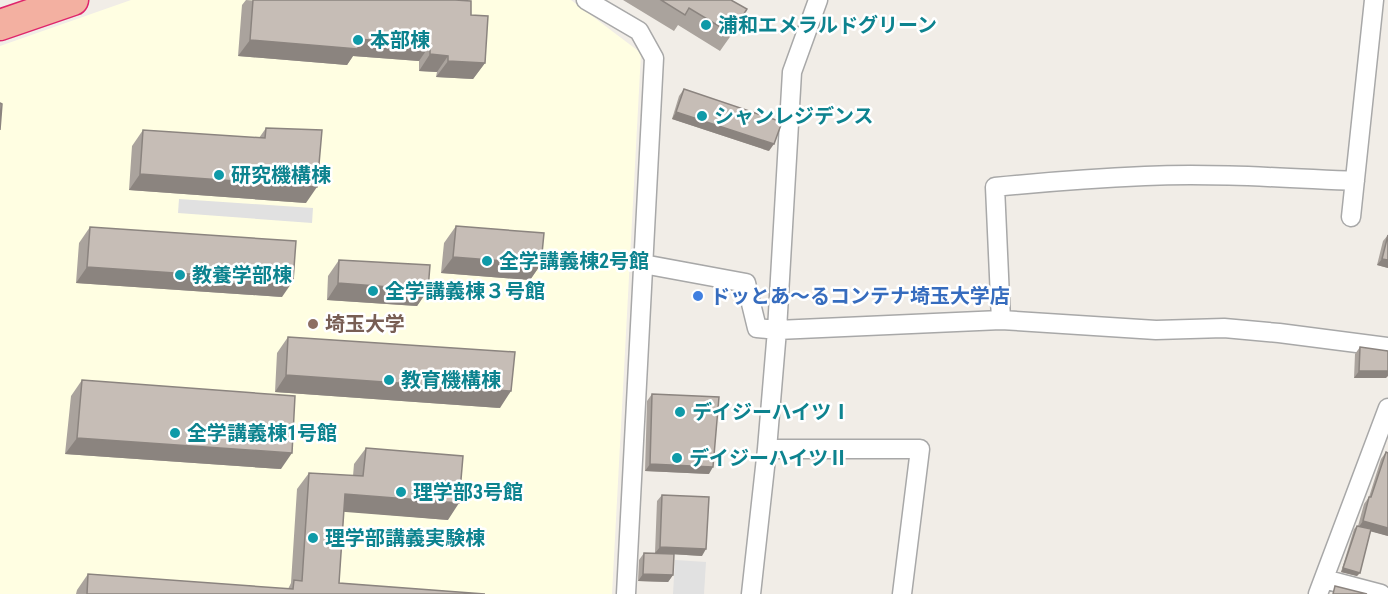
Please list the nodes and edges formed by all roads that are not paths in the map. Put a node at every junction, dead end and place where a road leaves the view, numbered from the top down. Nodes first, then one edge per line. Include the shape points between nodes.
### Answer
1 (73, 0) edge
2 (586, 0) edge
3 (818, 0) edge
4 (1374, 0) edge
5 (0, 25) edge
6 (1355, 181) junction
7 (1351, 218) dead end
8 (643, 264) junction
9 (1001, 320) junction
10 (777, 330) junction
11 (1388, 347) edge
12 (1388, 408) edge
13 (767, 449) junction
14 (1321, 587) edge
15 (626, 594) edge
16 (751, 594) edge
17 (902, 594) edge
18 (1381, 594) edge

1 - 5 highway
2 - 8 street via 639,30 654,58
3 - 10 street via 792,72
4 - 6 street
6 - 7 street
6 - 9 street via 1146,176 995,187
8 - 10 street via 746,283 757,328
8 - 15 street
9 - 10 street
9 - 11 street via 1156,330 1235,329
10 - 13 street
12 - 14 street
13 - 16 street
13 - 17 street via 920,449
14 - 18 street

